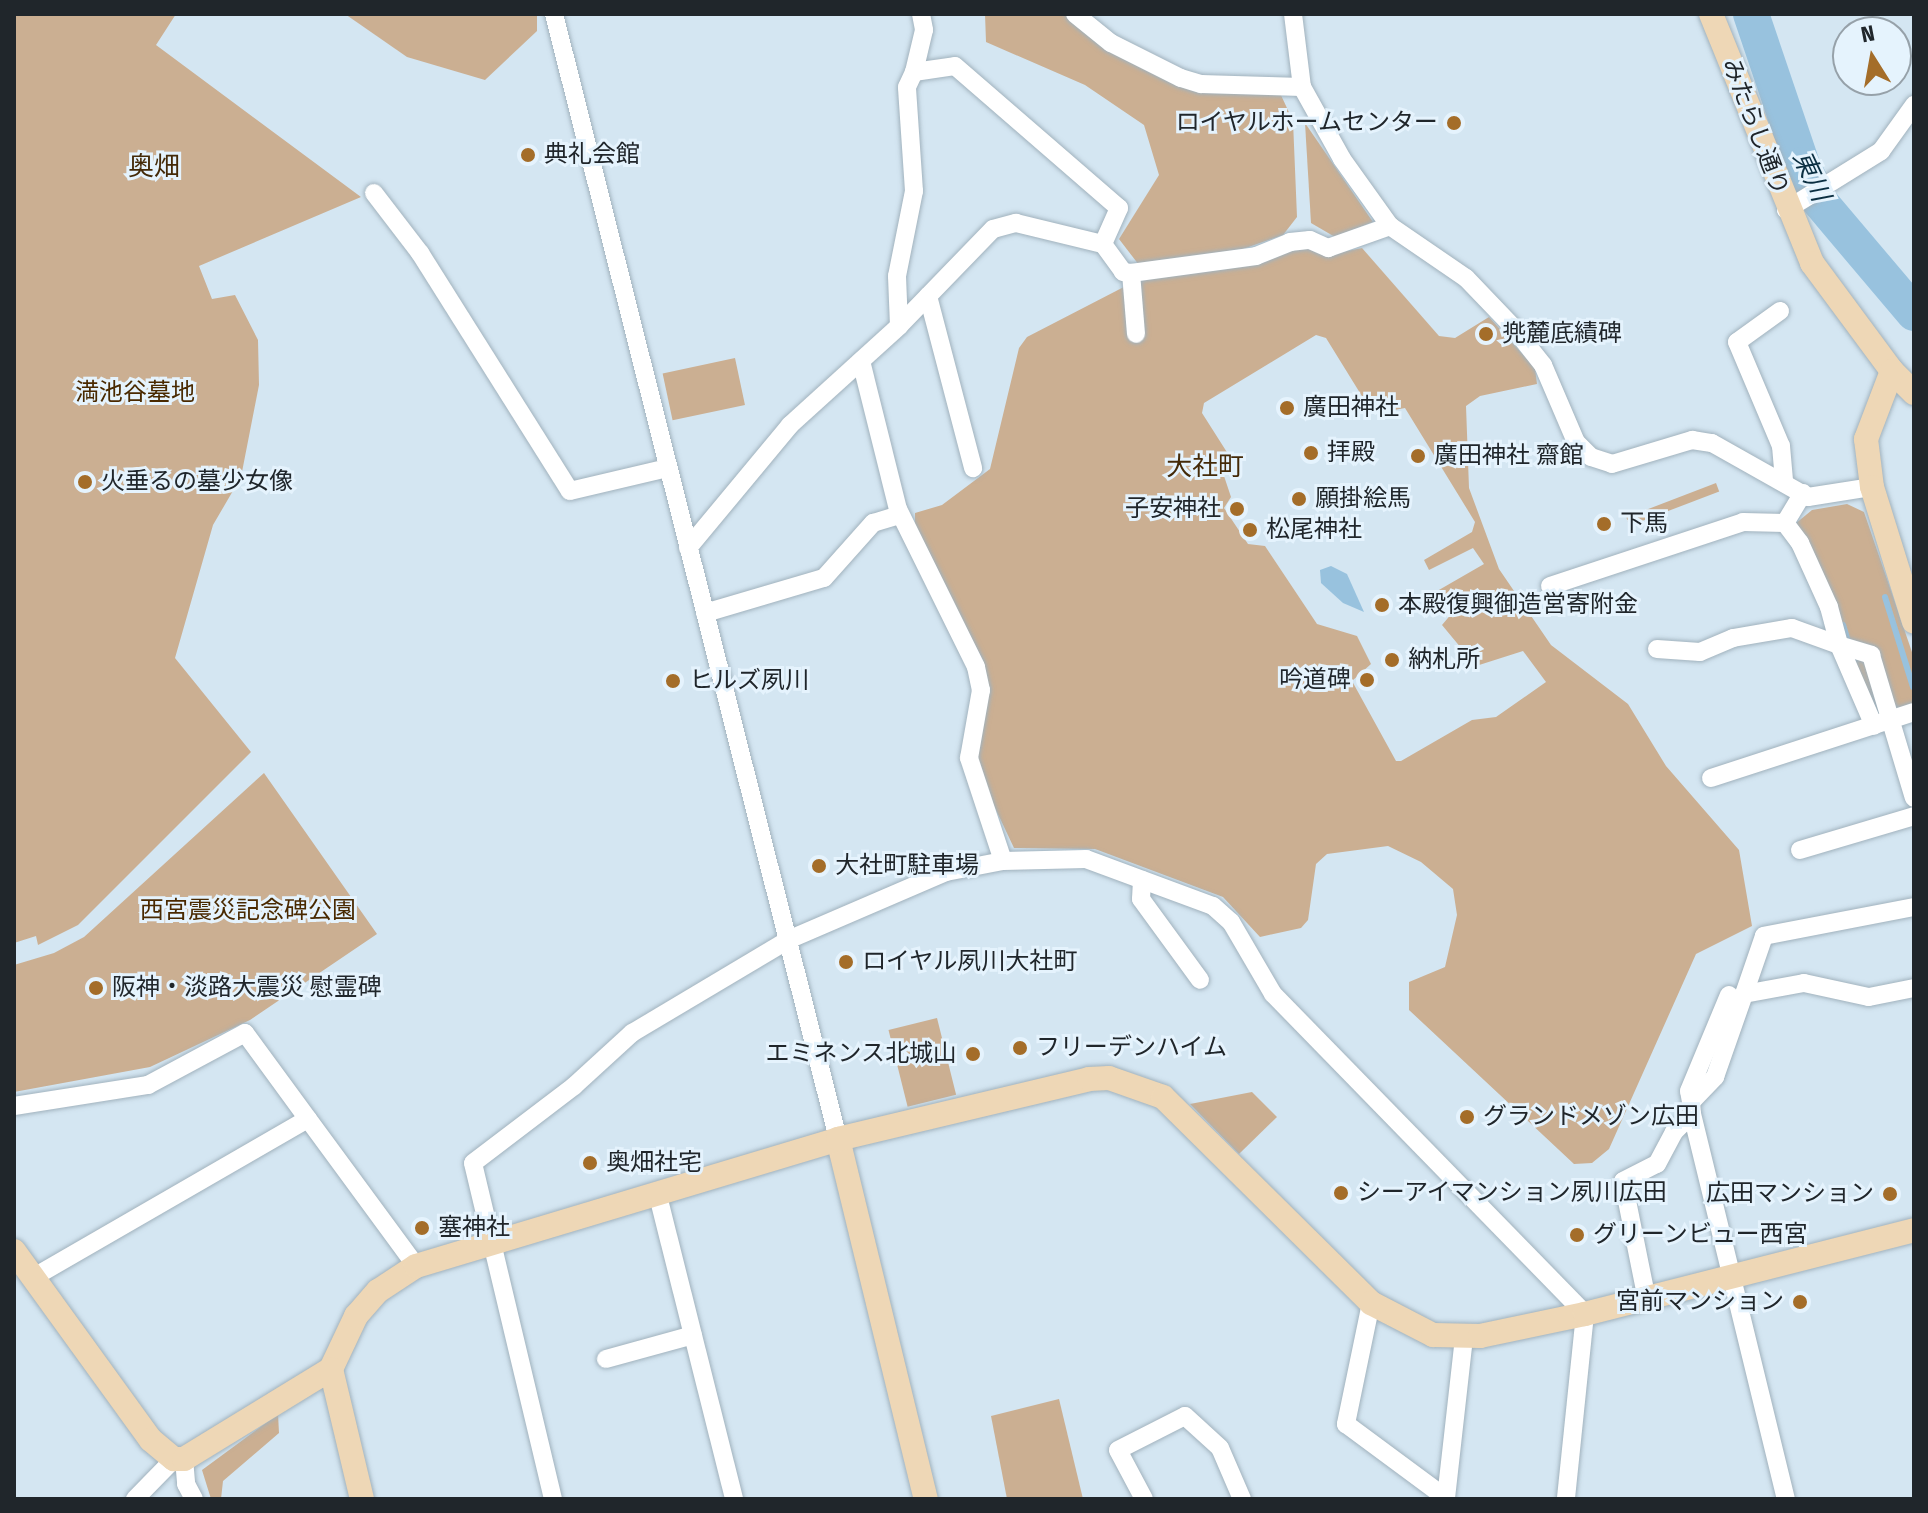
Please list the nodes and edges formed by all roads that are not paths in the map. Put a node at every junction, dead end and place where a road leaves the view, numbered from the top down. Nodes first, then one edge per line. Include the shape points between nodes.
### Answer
1 (554, 14) edge
2 (921, 14) edge
3 (1075, 14) edge
4 (1293, 14) edge
5 (1711, 14) edge
6 (914, 72) junction
7 (1302, 87) junction
8 (1914, 105) edge
9 (374, 193) dead end
10 (1797, 204) junction
11 (1390, 226) junction
12 (1103, 244) junction
13 (1131, 273) junction
14 (928, 296) junction
15 (1780, 311) dead end
16 (899, 326) junction
17 (1136, 334) dead end
18 (861, 361) junction
19 (1892, 371) junction
20 (1914, 393) edge
21 (667, 468) junction
22 (973, 468) dead end
23 (1784, 483) junction
24 (1872, 487) junction
25 (1803, 493) junction
26 (900, 515) junction
27 (1785, 523) junction
28 (688, 548) junction
29 (1550, 586) dead end
30 (705, 613) junction
31 (1914, 622) edge
32 (1839, 645) junction
33 (1657, 649) dead end
34 (1914, 712) edge
35 (1894, 719) junction
36 (1874, 726) junction
37 (1711, 778) dead end
38 (1914, 798) edge
39 (1914, 816) edge
40 (1800, 850) dead end
41 (1003, 861) junction
42 (1142, 880) junction
43 (1914, 907) edge
44 (788, 940) junction
45 (1200, 980) dead end
46 (1914, 988) edge
47 (1737, 994) junction
48 (14, 1106) edge
49 (1691, 1108) junction
50 (308, 1119) junction
51 (838, 1139) junction
52 (657, 1192) junction
53 (1914, 1230) edge
54 (490, 1245) junction
55 (14, 1251) edge
56 (416, 1266) junction
57 (34, 1277) junction
58 (1729, 1278) junction
59 (1647, 1300) junction
60 (1371, 1303) junction
61 (1585, 1314) junction
62 (693, 1335) junction
63 (1464, 1337) junction
64 (606, 1359) dead end
65 (331, 1369) junction
66 (179, 1459) junction
67 (135, 1499) edge
68 (194, 1499) edge
69 (362, 1499) edge
70 (553, 1499) edge
71 (734, 1499) edge
72 (926, 1499) edge
73 (1144, 1499) edge
74 (1242, 1499) edge
75 (1566, 1499) edge
76 (1786, 1499) edge

1 - 21 street
2 - 6 street via 924,30
3 - 7 street via 1111,43 1181,78 1201,84
4 - 7 street
5 - 10 street, みたらし通り
6 - 12 street via 955,66 1119,208
6 - 16 street via 907,87 914,191 897,276
7 - 11 street via 1342,159
8 - 10 street via 1881,151
9 - 21 street via 420,253 570,491
10 - 19 street, みたらし通り via 1812,263
11 - 13 street via 1328,248 1310,240 1290,242 1256,256
11 - 23 street via 1466,278 1512,326 1543,365 1576,442 1591,457 1612,464 1692,440 1712,443
12 - 13 street via 1123,272
12 - 14 street via 1016,223 993,229
13 - 17 street
14 - 16 street
14 - 22 street
15 - 23 street via 1737,342 1781,446
16 - 18 street
18 - 26 street
18 - 28 street via 790,425
19 - 20 street, みたらし通り
19 - 24 street via 1866,439
21 - 28 street
23 - 25 street
24 - 25 street via 1814,498
24 - 31 street
25 - 27 street
26 - 30 street via 873,523 824,578
26 - 41 street via 976,667 981,690 969,758
27 - 29 street via 1743,522
27 - 32 street via 1800,543 1829,607
28 - 30 street
30 - 44 street
32 - 33 street via 1792,628 1733,638 1700,652
32 - 35 street via 1871,655
32 - 36 street
34 - 35 street
35 - 36 street
35 - 38 street
36 - 37 street
39 - 40 street
41 - 42 street via 1086,859
41 - 44 street via 946,872
42 - 45 street via 1141,899
42 - 61 street via 1213,906 1231,922 1273,994
43 - 47 street via 1764,936
44 - 51 street
44 - 54 street via 632,1033 574,1086 473,1163
46 - 47 street via 1869,997 1804,983
47 - 49 street via 1715,1077
48 - 50 street via 148,1085 245,1033
49 - 58 street
49 - 59 street via 1657,1164 1623,1181
50 - 56 street
50 - 57 street
51 - 52 street
51 - 60 street via 1089,1079 1140,1087 1163,1097
51 - 72 street
52 - 54 street
52 - 62 street
53 - 58 street
54 - 56 street
54 - 70 street
55 - 57 street
56 - 65 street via 378,1291 356,1316
57 - 66 street via 151,1440
58 - 59 street
58 - 76 street
59 - 61 street
60 - 63 street via 1433,1335
60 - 63 street via 1346,1424 1446,1498
61 - 63 street
61 - 75 street
62 - 64 street
62 - 71 street
65 - 66 street
65 - 69 street
66 - 67 street
66 - 68 street
73 - 74 street via 1118,1450 1185,1416 1220,1448

